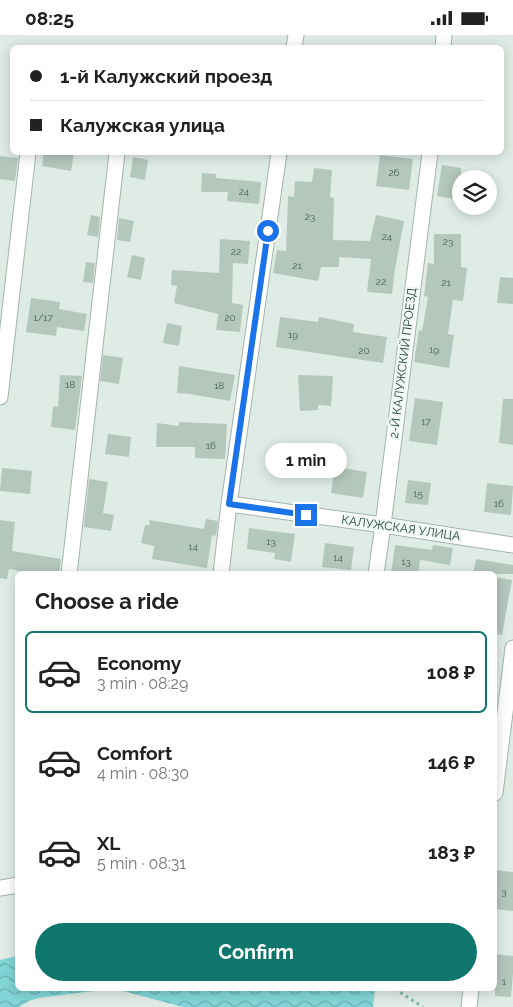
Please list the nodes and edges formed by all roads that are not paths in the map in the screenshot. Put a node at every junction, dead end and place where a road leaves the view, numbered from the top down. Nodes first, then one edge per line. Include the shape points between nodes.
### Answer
1 (28, 155) edge
2 (117, 155) edge
3 (280, 155) edge
4 (430, 155) edge
5 (0, 397) edge
6 (229, 504) junction
7 (383, 525) junction
8 (513, 545) edge
9 (69, 571) edge
10 (220, 571) edge
11 (376, 571) edge
12 (513, 648) edge
13 (497, 777) edge
14 (15, 886) edge
15 (0, 888) edge
16 (471, 991) edge
17 (468, 1007) edge

1 - 5 street
2 - 9 street
3 - 6 street
4 - 7 street, 2-Й КАЛУЖСКИЙ ПРОЕЗД
6 - 7 street, КАЛУЖСКАЯ УЛИЦА
6 - 10 street
7 - 8 street, КАЛУЖСКАЯ УЛИЦА
7 - 11 street, 2-Й КАЛУЖСКИЙ ПРОЕЗД
12 - 13 street
14 - 15 street
16 - 17 street

